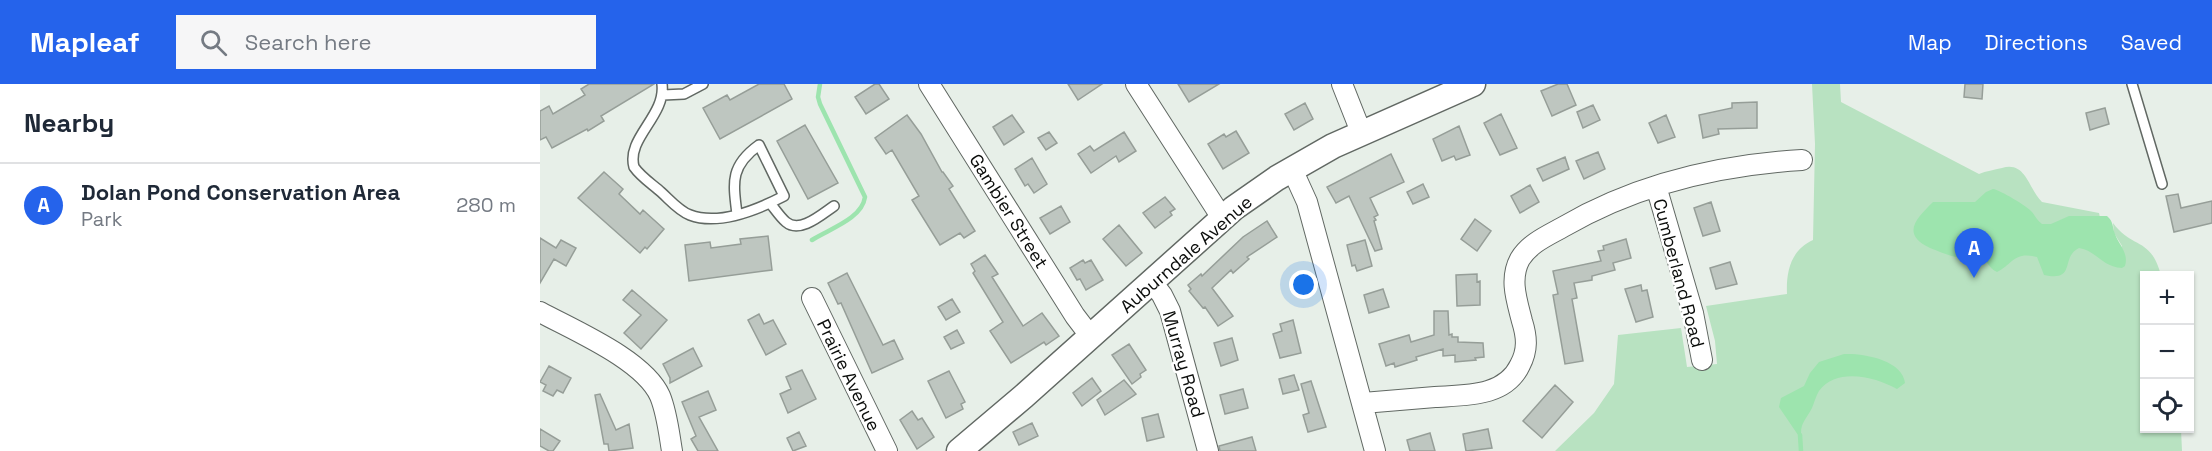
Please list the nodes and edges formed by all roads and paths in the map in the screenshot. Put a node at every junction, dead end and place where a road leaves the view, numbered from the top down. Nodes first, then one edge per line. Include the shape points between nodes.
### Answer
1 (662, 84) edge
2 (703, 84) edge
3 (929, 84) edge
4 (1136, 84) edge
5 (1342, 84) edge
6 (1473, 84) edge
7 (2132, 84) edge
8 (663, 95) junction
9 (1361, 132) junction
10 (1802, 160) dead end
11 (1292, 169) junction
12 (2162, 184) dead end
13 (1656, 186) junction
14 (770, 203) junction
15 (834, 207) dead end
16 (737, 214) junction
17 (1222, 218) junction
18 (1152, 282) junction
19 (812, 298) dead end
20 (540, 312) edge
21 (1091, 337) junction
22 (1702, 360) dead end
23 (1363, 403) junction
24 (672, 451) edge
25 (887, 451) edge
26 (959, 451) edge
27 (1208, 451) edge
28 (1375, 451) edge

1 - 8 lane
2 - 8 lane via 684,94
3 - 21 street, Gambier Street
4 - 17 street
5 - 9 street
6 - 9 street, Auburndale Avenue
7 - 12 lane
8 - 16 lane via 634,150 634,167 678,208 691,215 707,218
9 - 11 street, Auburndale Avenue
10 - 13 street via 1718,169
11 - 17 street, Auburndale Avenue
11 - 23 street via 1307,202
13 - 22 street, Cumberland Road via 1693,313
13 - 23 street via 1582,216 1524,254 1517,265 1514,285 1526,350 1518,369 1503,385 1475,394
14 - 15 lane via 792,225 805,224
14 - 16 lane
14 - 16 lane via 784,196 759,145 735,174
17 - 18 street, Auburndale Avenue
18 - 21 street, Auburndale Avenue
18 - 27 street, Murray Road via 1170,311
19 - 25 street, Prairie Avenue
20 - 24 street via 644,373 663,404
21 - 26 street, Auburndale Avenue
23 - 28 street

